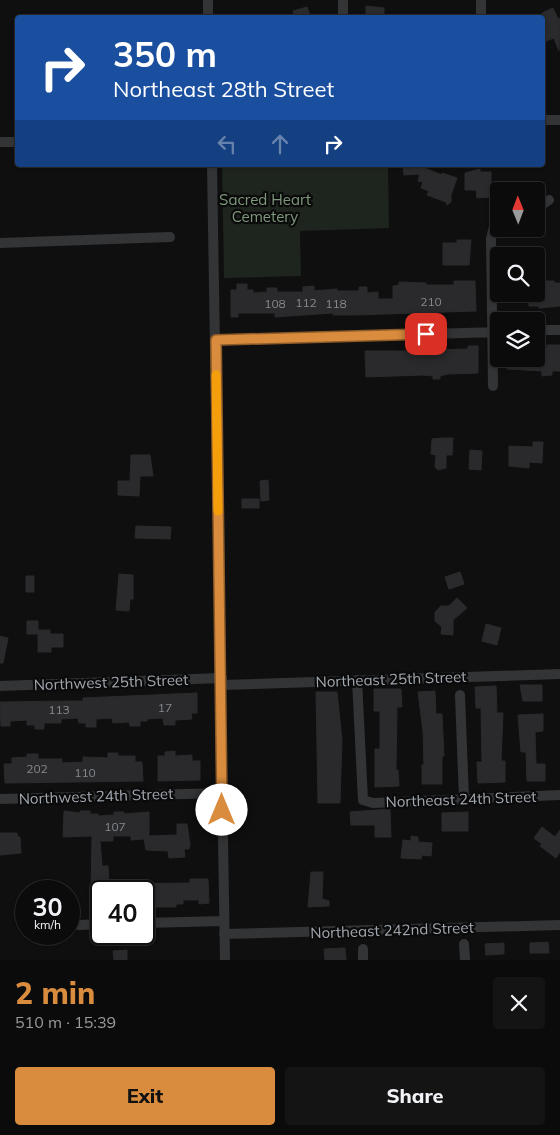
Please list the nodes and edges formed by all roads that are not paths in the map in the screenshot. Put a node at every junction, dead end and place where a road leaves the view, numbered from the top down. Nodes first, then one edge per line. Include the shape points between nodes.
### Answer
1 (208, 0) edge
2 (343, 0) edge
3 (481, 0) edge
4 (208, 15) edge
5 (344, 15) edge
6 (481, 15) edge
7 (545, 120) edge
8 (560, 120) edge
9 (0, 142) edge
10 (15, 142) edge
11 (212, 167) edge
12 (549, 200) dead end
13 (545, 203) edge
14 (170, 237) dead end
15 (491, 238) edge
16 (0, 243) edge
17 (494, 312) edge
18 (545, 330) edge
19 (560, 330) edge
20 (490, 332) edge
21 (216, 340) junction
22 (494, 367) edge
23 (493, 386) dead end
24 (560, 674) edge
25 (356, 680) junction
26 (222, 682) junction
27 (0, 686) edge
28 (460, 695) dead end
29 (222, 793) junction
30 (560, 795) edge
31 (0, 799) edge
32 (464, 799) junction
33 (224, 921) junction
34 (155, 923) edge
35 (560, 925) edge
36 (224, 934) junction
37 (464, 944) dead end
38 (363, 949) dead end
39 (225, 960) edge
40 (363, 960) edge
41 (465, 960) edge

1 - 4 street
2 - 5 street
3 - 6 street
7 - 8 street
9 - 10 street
11 - 21 street
12 - 13 street
14 - 16 street
15 - 17 street
18 - 19 street
20 - 21 street
21 - 26 street
22 - 23 street
24 - 25 street, Northeast 25th Street
25 - 26 street, Northeast 25th Street
25 - 32 street, Northeast 24th Street via 363,800 373,803
26 - 27 street, Northwest 25th Street
26 - 29 street
28 - 32 street
29 - 31 street, Northwest 24th Street
29 - 33 street
30 - 32 street, Northeast 24th Street
33 - 34 street
33 - 36 street
35 - 36 street, Northeast 242nd Street
36 - 39 street
37 - 41 street
38 - 40 street

